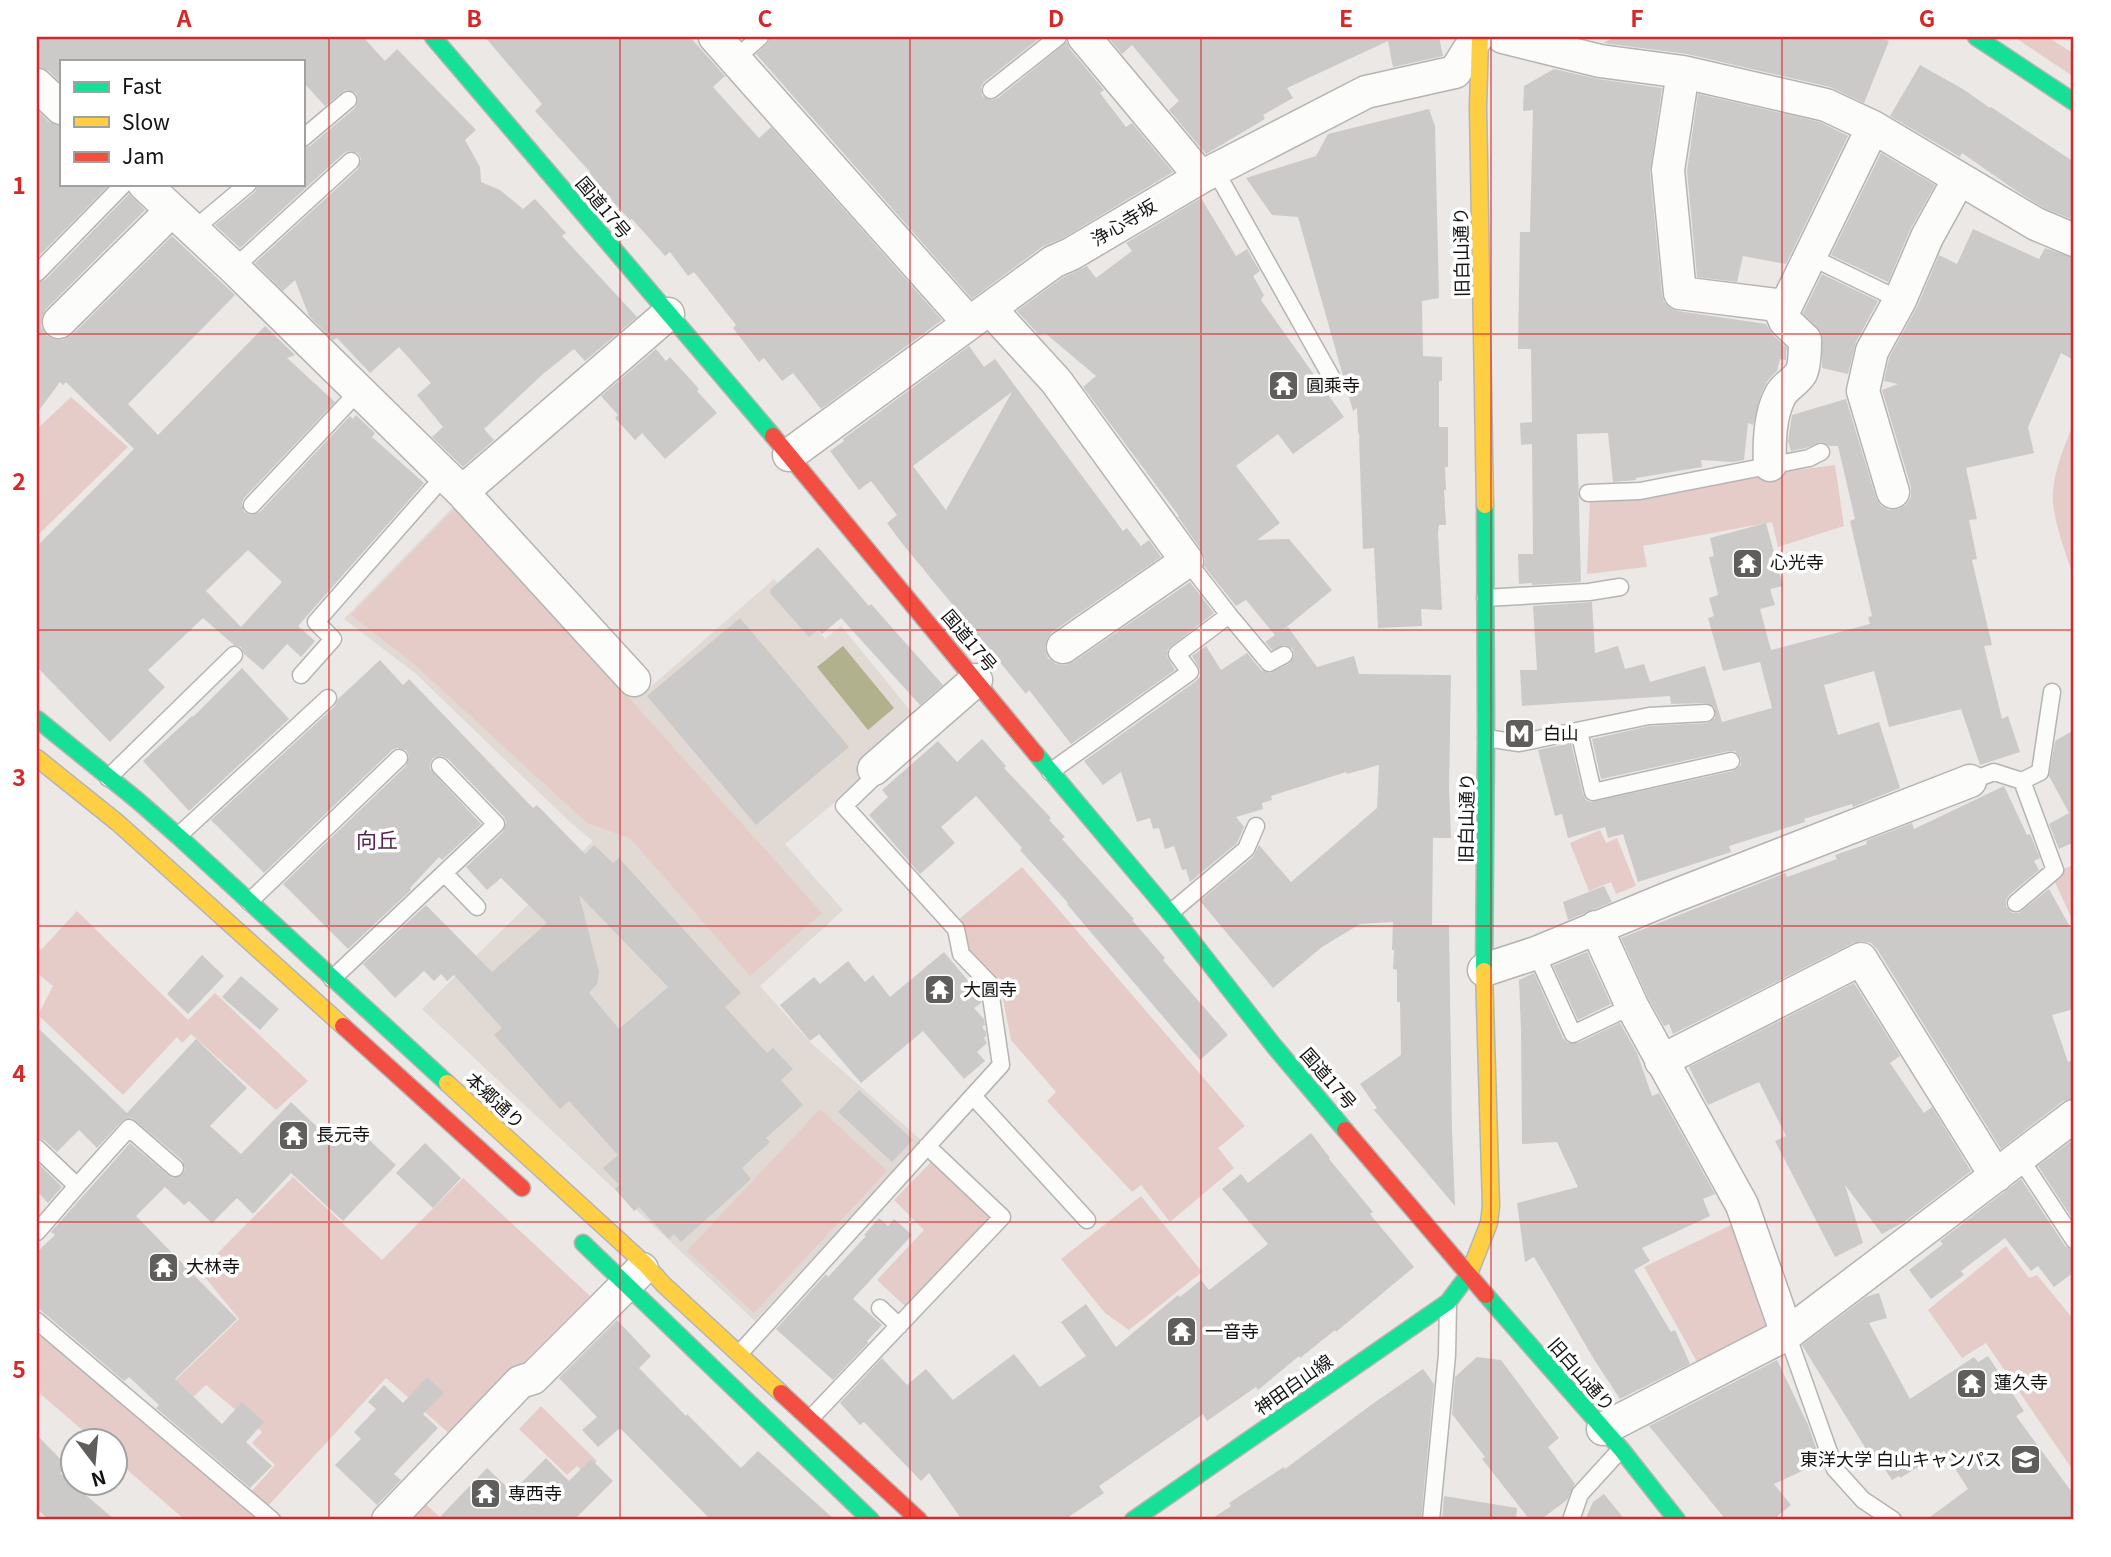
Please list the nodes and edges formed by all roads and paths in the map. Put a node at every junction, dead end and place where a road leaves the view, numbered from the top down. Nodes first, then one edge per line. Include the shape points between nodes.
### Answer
1 (433, 37) edge
2 (760, 37) edge
3 (1058, 37) edge
4 (1084, 37) edge
5 (1479, 37) edge
6 (1503, 37) edge
7 (1976, 37) edge
8 (725, 48) edge
9 (1683, 72) junction
10 (37, 85) edge
11 (990, 90) dead end
12 (348, 100) dead end
13 (2074, 102) edge
14 (60, 107) edge
15 (1873, 127) junction
16 (304, 137) edge
17 (351, 161) dead end
18 (1208, 173) junction
19 (1959, 179) junction
20 (122, 186) edge
21 (146, 186) edge
22 (244, 186) edge
23 (182, 220) junction
24 (2074, 240) edge
25 (1810, 257) junction
26 (234, 268) junction
27 (37, 273) edge
28 (1900, 300) junction
29 (1785, 306) junction
30 (668, 314) junction
31 (980, 316) junction
32 (60, 322) dead end
33 (1333, 380) dead end
34 (359, 391) junction
35 (1821, 452) dead end
36 (789, 456) junction
37 (1770, 466) junction
38 (454, 484) junction
39 (1893, 492) dead end
40 (1588, 493) dead end
41 (253, 505) dead end
42 (1187, 561) junction
43 (1620, 587) dead end
44 (1485, 598) junction
45 (1229, 615) junction
46 (1063, 647) dead end
47 (234, 655) dead end
48 (1284, 655) dead end
49 (301, 675) dead end
50 (634, 680) dead end
51 (976, 680) junction
52 (2052, 692) dead end
53 (328, 698) dead end
54 (1706, 713) dead end
55 (37, 719) edge
56 (1579, 731) junction
57 (1486, 738) junction
58 (37, 758) edge
59 (399, 758) dead end
60 (1731, 761) dead end
61 (440, 766) dead end
62 (874, 769) joint
63 (1050, 772) junction
64 (109, 777) junction
65 (1970, 781) joint
66 (2022, 781) junction
67 (87, 799) junction
68 (1256, 826) dead end
69 (178, 836) junction
70 (444, 873) junction
71 (250, 901) junction
72 (2016, 903) dead end
73 (477, 907) dead end
74 (1170, 913) junction
75 (228, 922) junction
76 (1595, 927) junction
77 (1536, 953) junction
78 (1485, 970) junction
79 (334, 978) junction
80 (313, 998) junction
81 (1632, 1006) junction
82 (1661, 1060) junction
83 (973, 1096) junction
84 (2074, 1116) edge
85 (927, 1146) junction
86 (37, 1148) edge
87 (2008, 1167) junction
88 (175, 1168) dead end
89 (77, 1186) junction
90 (538, 1202) dead end
91 (1087, 1220) dead end
92 (569, 1230) dead end
93 (37, 1232) edge
94 (2074, 1240) edge
95 (1469, 1274) junction
96 (636, 1275) junction
97 (1448, 1302) junction
98 (880, 1308) dead end
99 (37, 1321) edge
100 (898, 1326) junction
101 (1787, 1334) junction
102 (739, 1354) junction
103 (810, 1419) junction
104 (1612, 1439) junction
105 (272, 1520) edge
106 (388, 1520) edge
107 (871, 1520) edge
108 (919, 1520) edge
109 (1133, 1520) edge
110 (1431, 1520) edge
111 (1571, 1520) edge
112 (1677, 1520) edge
113 (1893, 1520) edge

1 - 30 main road, 国道17号
2 - 8 lane
3 - 11 lane
4 - 18 street
5 - 18 street, 浄心寺坂 via 1455,72 1366,92
5 - 44 main road, 旧白山通り
6 - 9 street via 1600,61
7 - 13 main road
8 - 31 street
9 - 15 street via 1826,105
9 - 29 street via 1668,170 1680,293
10 - 14 street
12 - 16 lane
15 - 19 street
15 - 25 street
17 - 26 lane
18 - 31 street, 浄心寺坂 via 1054,262
18 - 33 lane
19 - 24 street via 2036,224
19 - 28 street
20 - 27 lane
21 - 23 street
22 - 23 lane
23 - 26 street
23 - 32 street
25 - 28 lane
25 - 29 street
26 - 34 street
28 - 39 street via 1872,351 1863,391
29 - 37 street via 1785,321 1805,340 1805,373 1782,391 1775,407
30 - 36 main road, 国道17号
30 - 38 street
31 - 36 street, 浄心寺坂
31 - 42 street via 1056,381
34 - 38 street
34 - 41 lane
35 - 37 lane
36 - 51 main road, 国道17号
37 - 40 lane via 1640,491
38 - 49 lane via 316,622 333,639
38 - 50 street
42 - 45 lane
42 - 46 street
43 - 44 lane
44 - 57 main road, 旧白山通り
45 - 48 lane via 1269,663
45 - 63 lane via 1177,654 1190,672
47 - 64 lane
51 - 62 street
51 - 63 main road, 国道17号
52 - 66 lane via 2040,772
53 - 69 lane
54 - 56 lane via 1649,716
55 - 64 main road, 本郷通り
56 - 57 lane via 1519,743
56 - 60 lane via 1593,792
57 - 78 main road, 旧白山通り
58 - 67 main road
59 - 71 lane
61 - 70 lane via 496,824
62 - 83 lane via 873,778 844,806 956,929 961,954 989,983 1001,1065
63 - 74 main road, 国道17号
64 - 67 lane
64 - 69 main road, 本郷通り
65 - 66 lane via 1994,772
65 - 76 street
66 - 72 lane via 2055,870
67 - 75 main road
68 - 74 lane via 1246,849
69 - 71 main road, 本郷通り
70 - 73 lane
70 - 79 lane
71 - 75 lane
71 - 79 main road, 本郷通り
74 - 95 main road, 国道17号 via 1274,1046
75 - 80 main road
76 - 77 street
76 - 81 street
77 - 78 street
77 - 81 lane via 1573,1034
78 - 95 main road, 旧白山通り via 1491,1206
79 - 80 lane
79 - 96 main road, 本郷通り
80 - 90 main road
81 - 82 street
82 - 87 street via 1861,959
82 - 101 street via 1742,1205
83 - 85 lane
83 - 91 lane
84 - 87 street
85 - 100 lane via 1002,1217
85 - 102 lane
86 - 89 lane
87 - 94 lane
87 - 101 street
88 - 89 lane via 129,1128
89 - 93 lane
92 - 96 main road, 本郷通り
95 - 97 main road, 神田白山線
95 - 104 main road, 旧白山通り
96 - 102 main road, 本郷通り via 663,1283
96 - 106 street via 533,1378 520,1382
96 - 107 main road, 本郷通り
97 - 109 main road, 神田白山線
97 - 110 lane
98 - 100 lane
99 - 105 lane
100 - 103 lane
101 - 104 street
101 - 113 lane via 1835,1469 1863,1500
102 - 103 main road, 本郷通り
103 - 108 main road, 本郷通り
104 - 111 lane via 1580,1494
104 - 112 main road, 旧白山通り

